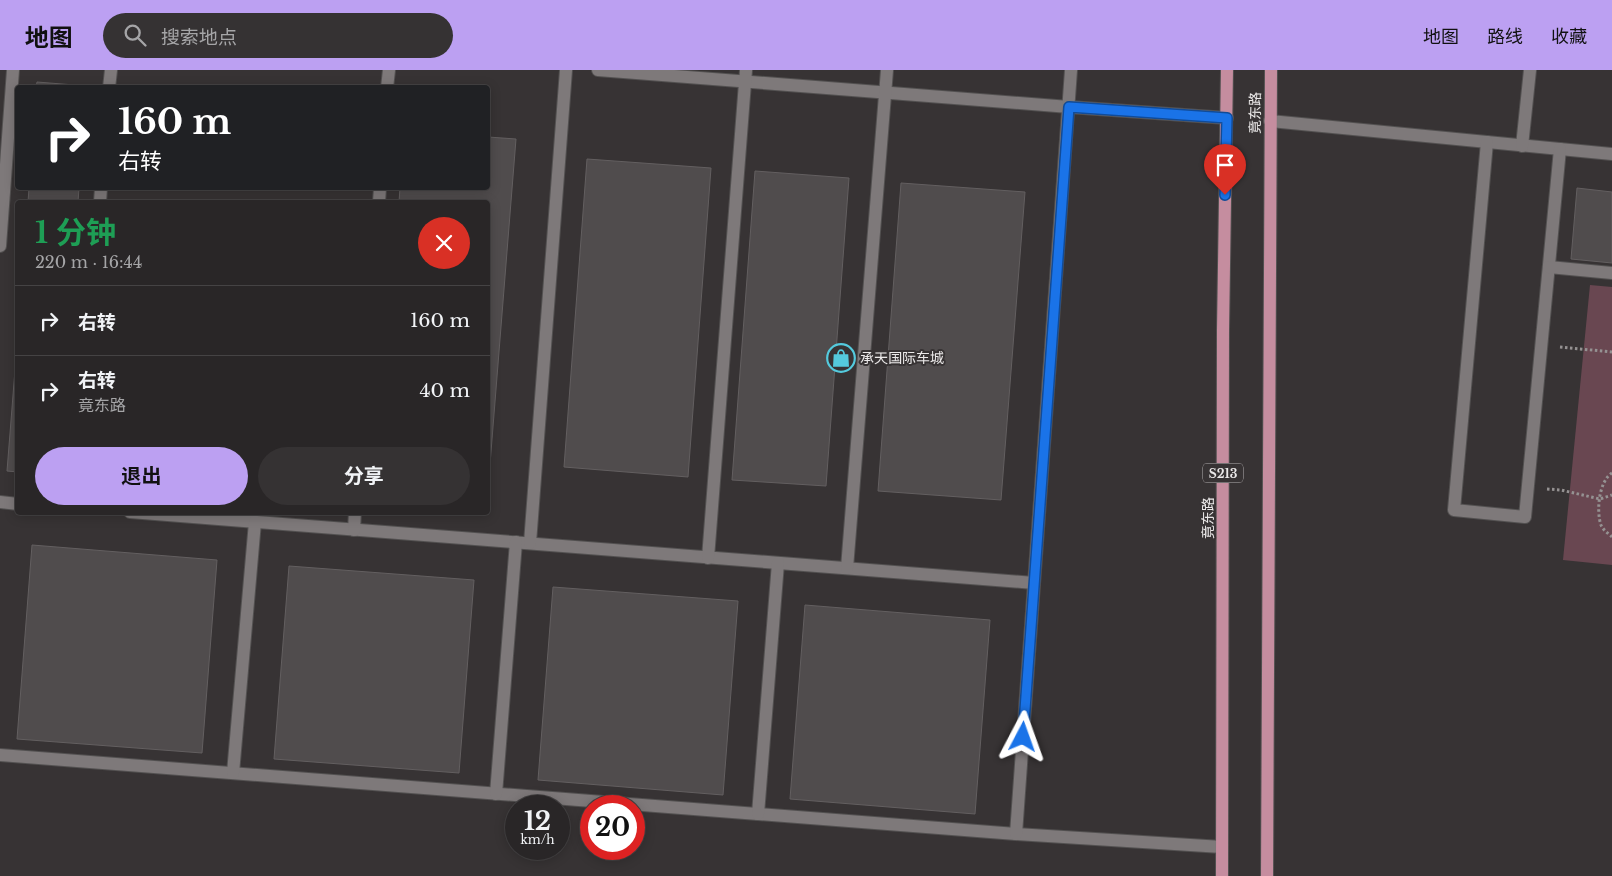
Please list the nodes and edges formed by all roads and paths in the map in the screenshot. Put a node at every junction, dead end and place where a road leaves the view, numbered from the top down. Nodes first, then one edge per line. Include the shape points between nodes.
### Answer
1 (14, 70) edge
2 (111, 70) edge
3 (389, 70) edge
4 (566, 70) edge
5 (598, 70) edge
6 (887, 70) edge
7 (1071, 70) edge
8 (1227, 70) edge
9 (1271, 70) edge
10 (1530, 70) edge
11 (745, 76) edge
12 (110, 85) edge
13 (387, 85) edge
14 (886, 92) junction
15 (1069, 107) junction
16 (1227, 118) junction
17 (1270, 121) junction
18 (1487, 142) junction
19 (1522, 146) junction
20 (1560, 149) junction
21 (1612, 154) edge
22 (0, 246) edge
23 (1549, 267) junction
24 (1612, 273) edge
25 (1542, 346) junction
26 (1612, 352) edge
27 (1612, 473) edge
28 (1528, 487) junction
29 (1612, 495) edge
30 (1600, 499) junction
31 (0, 502) edge
32 (15, 504) edge
33 (168, 515) edge
34 (355, 515) edge
35 (255, 522) junction
36 (354, 530) junction
37 (1612, 537) edge
38 (516, 542) junction
39 (530, 543) junction
40 (708, 558) junction
41 (778, 563) junction
42 (847, 568) junction
43 (1034, 583) junction
44 (0, 755) edge
45 (233, 773) junction
46 (496, 794) junction
47 (758, 814) junction
48 (1016, 834) junction
49 (1222, 847) junction
50 (1222, 876) edge
51 (1266, 876) edge

1 - 22 lane
2 - 12 lane
3 - 13 lane
4 - 39 lane
5 - 11 lane
6 - 14 lane
7 - 15 lane
8 - 16 main road, 竟东路 / S213
9 - 17 main road, 竟东路
10 - 19 lane
11 - 14 lane
11 - 40 lane
14 - 15 lane
14 - 42 lane
15 - 16 lane
15 - 43 lane
16 - 49 main road, 竟东路 / S213 via 1223,330
17 - 18 lane
17 - 51 main road, 竟东路
18 - 19 lane
18 - 28 lane via 1454,510 1525,517
19 - 20 lane
20 - 21 lane
20 - 23 lane
23 - 24 lane
23 - 25 lane
25 - 26 path
25 - 28 lane
27 - 30 path
28 - 30 path
29 - 30 path
30 - 37 path via 1598,508 1602,527
31 - 32 lane
33 - 35 lane
34 - 36 lane
35 - 36 lane
35 - 45 lane
36 - 38 lane
38 - 39 lane
38 - 46 lane
39 - 40 lane
40 - 41 lane
41 - 42 lane
41 - 47 lane
42 - 43 lane
43 - 48 lane
44 - 45 lane
45 - 46 lane
46 - 47 lane
47 - 48 lane
48 - 49 lane
49 - 50 main road, 竟东路 / S213

